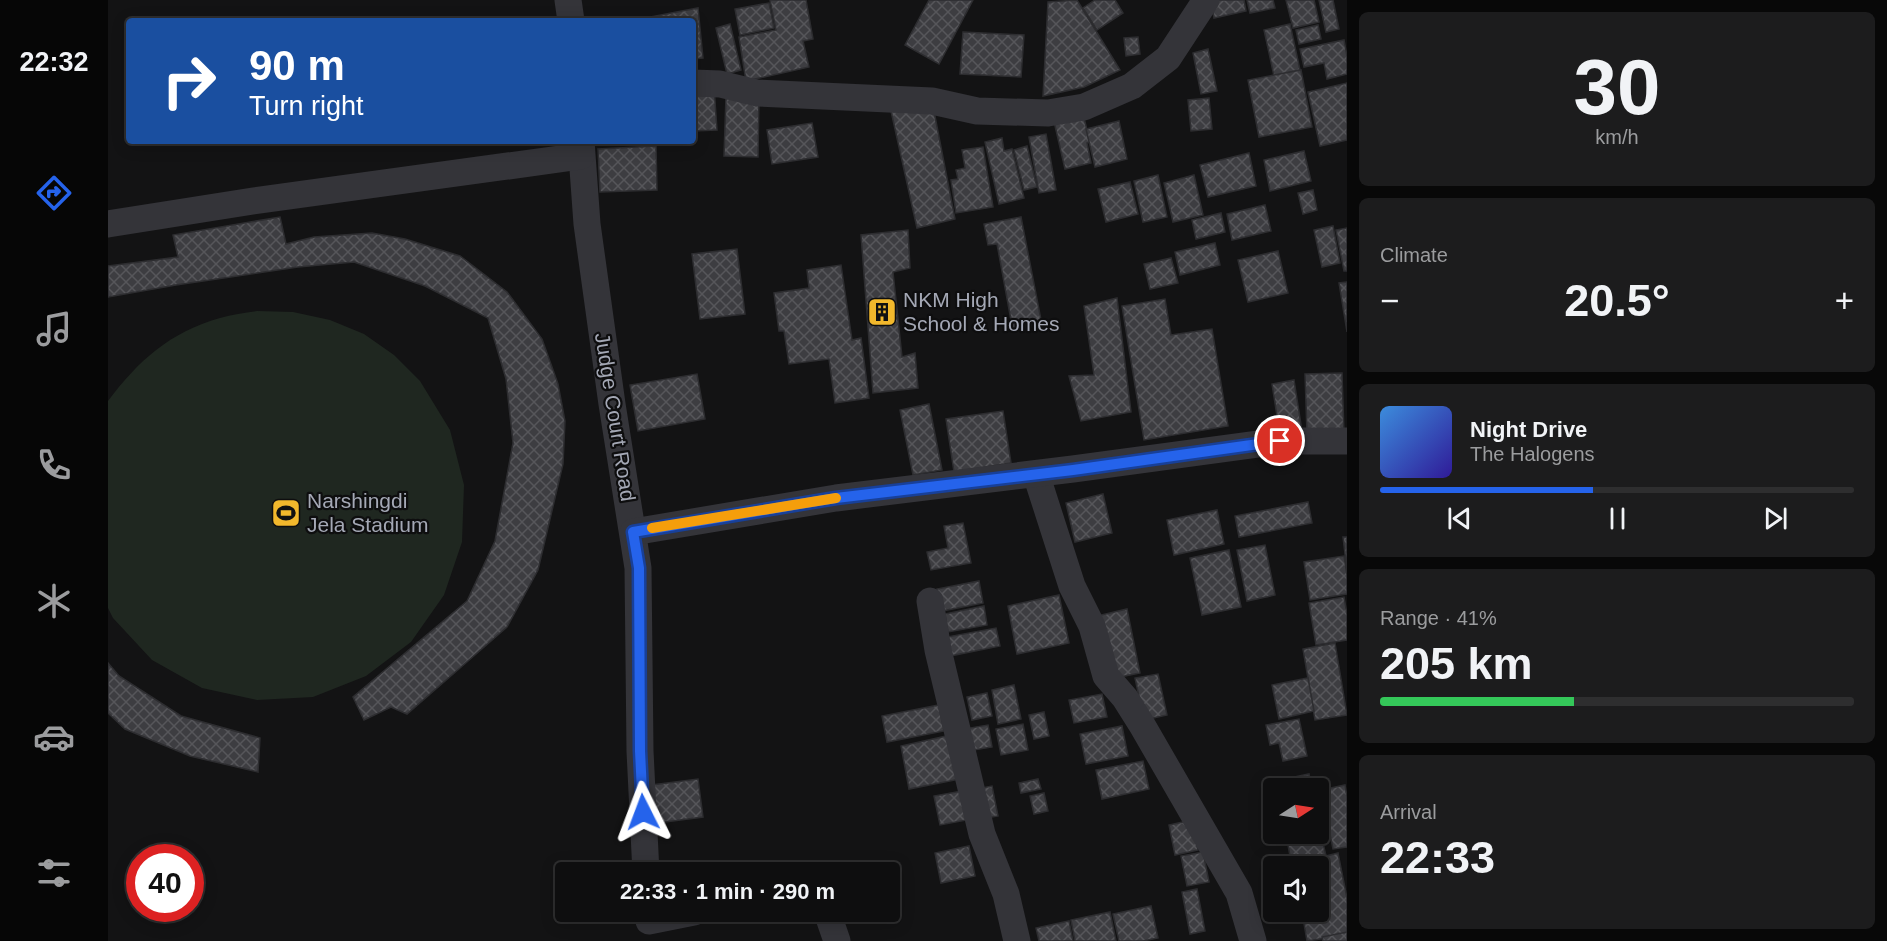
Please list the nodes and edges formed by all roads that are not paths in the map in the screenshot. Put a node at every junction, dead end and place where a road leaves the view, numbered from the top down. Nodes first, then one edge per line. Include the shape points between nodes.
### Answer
1 (568, 0) edge
2 (1206, 0) edge
3 (571, 18) edge
4 (696, 83) edge
5 (581, 148) edge
6 (108, 224) edge
7 (1347, 441) edge
8 (1036, 474) junction
9 (633, 532) junction
10 (930, 601) dead end
11 (645, 862) edge
12 (830, 922) edge
13 (837, 941) edge
14 (1017, 941) edge
15 (1253, 941) edge

1 - 3 street
2 - 4 street via 1168,58 1132,86 1084,107 1048,113 977,111 932,101 757,93
5 - 6 street
5 - 9 street, Judge Court Road via 587,224
7 - 8 street via 1280,441
8 - 9 street via 836,498
8 - 15 street via 1072,586 1092,626 1106,676 1142,725 1239,893
9 - 11 street, Judge Court Road via 639,568 640,751
10 - 14 street via 982,834 1006,894
12 - 13 street

